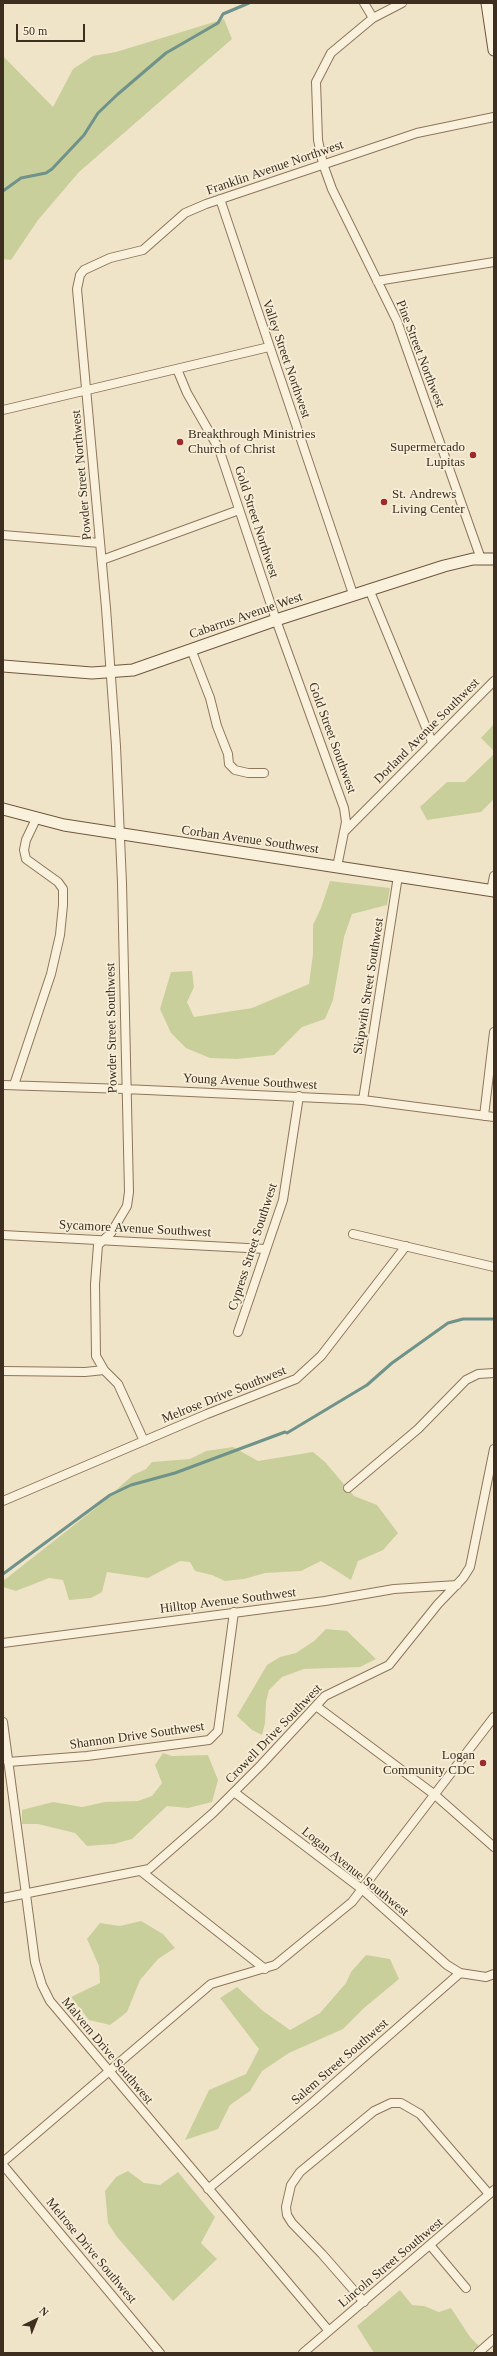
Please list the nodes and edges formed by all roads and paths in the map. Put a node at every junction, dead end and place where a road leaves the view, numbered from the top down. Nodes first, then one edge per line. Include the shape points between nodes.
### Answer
1 (364, 3) edge
2 (402, 3) edge
3 (487, 3) edge
4 (374, 18) junction
5 (494, 50) edge
6 (494, 117) edge
7 (323, 164) junction
8 (220, 199) junction
9 (494, 262) edge
10 (80, 275) joint
11 (377, 281) junction
12 (270, 347) junction
13 (177, 369) junction
14 (86, 391) junction
15 (3, 410) edge
16 (240, 510) junction
17 (3, 535) edge
18 (100, 544) junction
19 (481, 559) junction
20 (494, 559) edge
21 (102, 560) junction
22 (369, 589) junction
23 (353, 594) junction
24 (276, 620) junction
25 (191, 649) junction
26 (3, 666) edge
27 (111, 672) junction
28 (494, 681) edge
29 (432, 742) junction
30 (264, 773) dead end
31 (3, 809) edge
32 (36, 819) junction
33 (344, 832) junction
34 (120, 834) junction
35 (337, 867) junction
36 (398, 876) junction
37 (494, 876) edge
38 (492, 891) edge
39 (494, 1032) edge
40 (3, 1085) edge
41 (14, 1085) junction
42 (125, 1089) junction
43 (299, 1096) junction
44 (363, 1100) junction
45 (484, 1116) junction
46 (494, 1117) edge
47 (354, 1234) dead end
48 (3, 1235) edge
49 (104, 1239) junction
50 (406, 1246) junction
51 (266, 1249) junction
52 (494, 1267) edge
53 (238, 1332) dead end
54 (104, 1370) junction
55 (3, 1371) edge
56 (494, 1373) edge
57 (144, 1441) junction
58 (494, 1450) edge
59 (348, 1488) dead end
60 (3, 1501) edge
61 (457, 1584) junction
62 (234, 1612) junction
63 (3, 1643) edge
64 (316, 1706) junction
65 (494, 1717) edge
66 (3, 1722) edge
67 (8, 1762) junction
68 (234, 1792) junction
69 (435, 1795) junction
70 (494, 1847) edge
71 (142, 1872) junction
72 (363, 1890) junction
73 (25, 1894) junction
74 (3, 1898) edge
75 (265, 1969) junction
76 (460, 1973) junction
77 (494, 1974) edge
78 (108, 2071) junction
79 (3, 2163) edge
80 (208, 2190) junction
81 (492, 2192) edge
82 (430, 2245) junction
83 (466, 2288) dead end
84 (364, 2302) junction
85 (329, 2331) junction
86 (494, 2339) edge
87 (160, 2353) edge
88 (303, 2353) edge
89 (478, 2353) edge

1 - 4 street
2 - 4 street, Pine Street Northwest
3 - 5 street
4 - 7 street, Pine Street Northwest via 337,46 316,82 318,140
6 - 7 street, Franklin Avenue Northwest via 417,133
7 - 8 street, Franklin Avenue Northwest
7 - 11 street, Pine Street Northwest
8 - 10 street, Franklin Avenue Northwest via 185,213 143,250 110,258 84,270
8 - 12 street, Valley Street Northwest
9 - 11 street
10 - 14 street, Powder Street Northwest via 77,289
11 - 19 street, Pine Street Northwest via 397,322
12 - 13 street
12 - 23 street, Valley Street Northwest
13 - 14 street
13 - 16 street, Gold Street Northwest via 187,393 213,436
14 - 15 street
14 - 18 street, Powder Street Northwest
16 - 21 street
16 - 24 street, Gold Street Northwest
17 - 18 street
18 - 21 street, Powder Street Northwest
19 - 20 street, Cabarrus Avenue West
19 - 22 street, Cabarrus Avenue West via 444,566
21 - 27 street, Powder Street Northwest
22 - 23 street, Cabarrus Avenue West
22 - 29 street
23 - 24 street, Cabarrus Avenue West
24 - 25 street, Cabarrus Avenue West
24 - 33 street, Gold Street Southwest via 344,808
25 - 27 street, Cabarrus Avenue West via 133,670
25 - 30 street via 210,698 229,764 235,770
26 - 27 street, Cabarrus Avenue West
27 - 34 street, Powder Street Southwest
28 - 29 street, Dorland Avenue Southwest
29 - 33 street, Dorland Avenue Southwest
31 - 32 street, Corban Avenue Southwest
32 - 34 street, Corban Avenue Southwest
32 - 41 street via 26,840 26,859 58,882 63,889 63,905 60,935 51,974
33 - 35 street, Gold Street Southwest
34 - 35 street, Corban Avenue Southwest
34 - 42 street, Powder Street Southwest
35 - 36 street, Corban Avenue Southwest
36 - 38 street, Corban Avenue Southwest
36 - 44 street, Skipwith Street Southwest
37 - 38 street
39 - 45 street
40 - 41 street, Young Avenue Southwest
41 - 42 street, Young Avenue Southwest
42 - 43 street, Young Avenue Southwest
42 - 49 street, Powder Street Southwest via 129,1192 127,1206 111,1233
43 - 44 street, Young Avenue Southwest
43 - 51 street, Cypress Street Southwest via 287,1183
44 - 45 street, Young Avenue Southwest
45 - 46 street, Young Avenue Southwest
47 - 50 street
48 - 49 street, Sycamore Avenue Southwest
49 - 51 street, Sycamore Avenue Southwest
49 - 54 street, Powder Street Southwest via 98,1245 95,1284 96,1356
50 - 52 street
50 - 57 street, Melrose Drive Southwest via 321,1356 302,1375 286,1384
51 - 53 street, Cypress Street Southwest
54 - 55 street
54 - 57 street via 118,1384
56 - 59 street via 478,1374 466,1380 418,1429
57 - 60 street, Melrose Drive Southwest
58 - 61 street, Crowell Drive Southwest via 470,1567
61 - 62 street, Hilltop Avenue Southwest via 394,1589
61 - 64 street, Crowell Drive Southwest via 389,1665 334,1690
62 - 63 street, Hilltop Avenue Southwest
62 - 67 street, Shannon Drive Southwest via 218,1730 209,1740 102,1754
64 - 68 street, Crowell Drive Southwest
64 - 69 street
65 - 69 street
66 - 67 street, Malvern Drive Southwest
67 - 73 street, Malvern Drive Southwest
68 - 71 street, Crowell Drive Southwest via 157,1863
68 - 72 street, Logan Avenue Southwest
69 - 70 street
69 - 72 street
71 - 73 street, Crowell Drive Southwest
71 - 75 street
72 - 75 street via 275,1965
72 - 76 street, Logan Avenue Southwest
73 - 74 street, Crowell Drive Southwest
73 - 78 street, Malvern Drive Southwest via 42,1985 58,2012
75 - 78 street via 211,1984
76 - 77 street via 486,1977
76 - 80 street, Salem Street Southwest
78 - 79 street
78 - 80 street, Malvern Drive Southwest
79 - 87 street, Melrose Drive Southwest
80 - 85 street, Malvern Drive Southwest
81 - 82 street, Lincoln Street Southwest
81 - 84 street via 420,2114 401,2103 391,2103 374,2111 300,2172 291,2185 286,2207 287,2215
82 - 83 street
82 - 84 street, Lincoln Street Southwest
84 - 85 street, Lincoln Street Southwest
85 - 88 street, Lincoln Street Southwest
86 - 89 street

